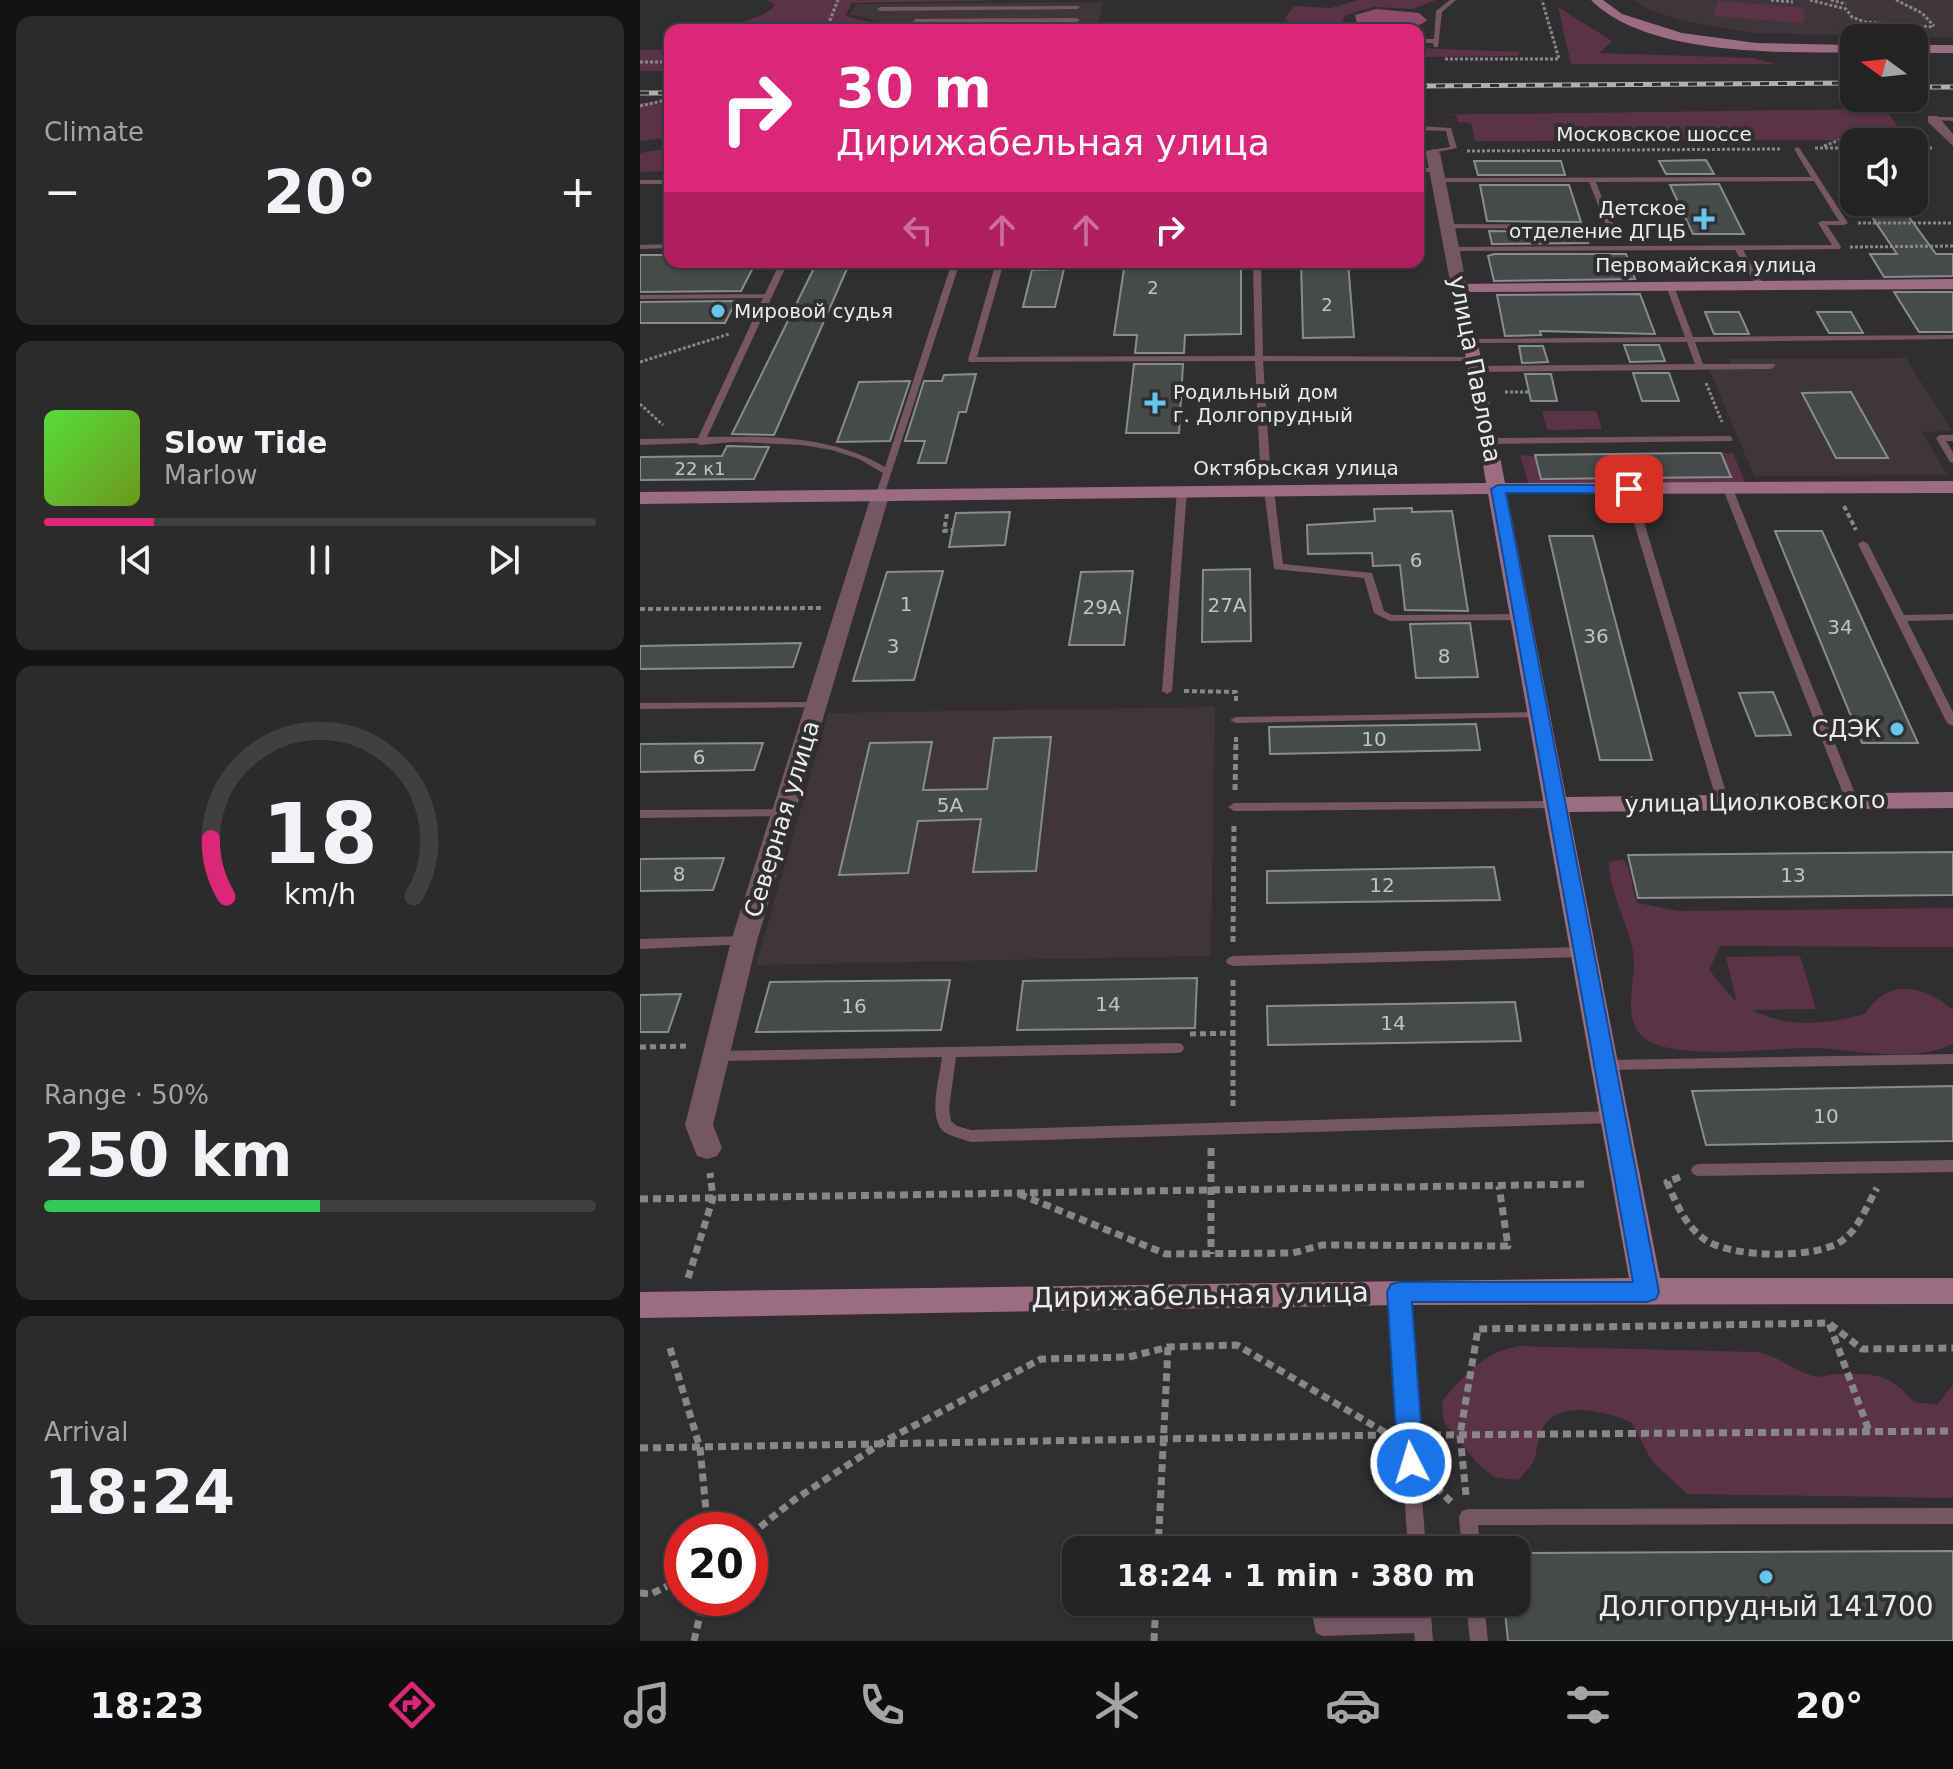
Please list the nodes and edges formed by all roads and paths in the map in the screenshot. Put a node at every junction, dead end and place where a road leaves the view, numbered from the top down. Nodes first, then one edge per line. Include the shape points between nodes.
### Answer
1 (838, 0) edge
2 (1453, 0) edge
3 (1542, 0) edge
4 (1596, 0) edge
5 (1771, 0) edge
6 (1810, 0) edge
7 (1831, 0) edge
8 (1896, 0) edge
9 (1793, 2) edge
10 (1078, 3) edge
11 (1846, 4) edge
12 (880, 9) dead end
13 (1920, 11) junction
14 (1915, 16) dead end
15 (1077, 20) junction
16 (1911, 20) dead end
17 (915, 21) dead end
18 (1906, 23) junction
19 (828, 24) edge
20 (1074, 24) edge
21 (1424, 42) edge
22 (1840, 48) edge
23 (1928, 49) edge
24 (1953, 49) edge
25 (1434, 59) dead end
26 (640, 62) edge
27 (664, 62) edge
28 (664, 100) edge
29 (640, 106) edge
30 (1953, 119) edge
31 (1929, 125) junction
32 (1424, 128) edge
33 (1953, 141) edge
34 (1818, 148) junction
35 (1840, 148) edge
36 (1797, 149) junction
37 (1454, 151) dead end
38 (1425, 154) edge
39 (1424, 172) edge
40 (1437, 175) junction
41 (1816, 179) junction
42 (1592, 180) junction
43 (640, 182) edge
44 (664, 182) edge
45 (1604, 212) junction
46 (1633, 212) joint
47 (1683, 212) dead end
48 (1844, 223) junction
49 (1953, 223) edge
50 (1447, 226) junction
51 (1610, 227) junction
52 (664, 246) edge
53 (1953, 246) edge
54 (640, 247) edge
55 (1837, 247) junction
56 (1738, 248) junction
57 (1452, 249) junction
58 (1618, 249) junction
59 (781, 268) edge
60 (954, 268) edge
61 (998, 268) edge
62 (1257, 268) edge
63 (1953, 284) edge
64 (1760, 285) junction
65 (1670, 286) junction
66 (1459, 287) junction
67 (767, 296) junction
68 (640, 297) edge
69 (753, 326) junction
70 (1953, 337) edge
71 (1690, 339) junction
72 (1472, 356) junction
73 (1259, 358) junction
74 (640, 362) edge
75 (1771, 366) dead end
76 (1700, 367) junction
77 (1505, 392) dead end
78 (1529, 392) dead end
79 (1953, 438) edge
80 (1729, 439) dead end
81 (1488, 441) junction
82 (640, 442) edge
83 (700, 442) junction
84 (1953, 460) edge
85 (1265, 464) dead end
86 (883, 482) junction
87 (1953, 487) edge
88 (1498, 489) junction
89 (1629, 489) junction
90 (1728, 489) junction
91 (1182, 490) junction
92 (1269, 490) junction
93 (640, 498) edge
94 (1840, 498) dead end
95 (1863, 544) joint
96 (844, 608) junction
97 (640, 609) edge
98 (1522, 617) junction
99 (1953, 617) edge
100 (1900, 618) junction
101 (1167, 691) joint
102 (817, 705) junction
103 (640, 706) edge
104 (1540, 715) junction
105 (1236, 720) junction
106 (1953, 723) edge
107 (1953, 800) edge
108 (1852, 801) junction
109 (1723, 802) junction
110 (1556, 805) junction
111 (1234, 807) junction
112 (784, 813) junction
113 (640, 814) edge
114 (744, 941) junction
115 (640, 944) edge
116 (1584, 952) junction
117 (1233, 961) junction
118 (1233, 1033) junction
119 (640, 1047) edge
120 (1177, 1048) joint
121 (716, 1051) junction
122 (950, 1052) junction
123 (1953, 1059) edge
124 (1605, 1065) junction
125 (1615, 1117) junction
126 (1211, 1131) junction
127 (1233, 1131) junction
128 (707, 1148) dead end
129 (1953, 1166) edge
130 (1891, 1167) junction
131 (1698, 1170) dead end
132 (1667, 1182) dead end
133 (1589, 1184) dead end
134 (1499, 1186) junction
135 (1211, 1189) junction
136 (1017, 1193) junction
137 (713, 1198) junction
138 (640, 1199) edge
139 (1211, 1254) junction
140 (688, 1278) dead end
141 (1953, 1291) edge
142 (1399, 1292) junction
143 (1647, 1292) junction
144 (640, 1305) edge
145 (1829, 1323) junction
146 (1168, 1347) junction
147 (670, 1348) dead end
148 (1953, 1348) edge
149 (1869, 1431) junction
150 (1953, 1431) edge
151 (1388, 1435) junction
152 (1409, 1435) junction
153 (1460, 1435) junction
154 (1164, 1436) junction
155 (883, 1442) junction
156 (640, 1448) edge
157 (700, 1448) junction
158 (1411, 1463) junction
159 (1437, 1489) dead end
160 (706, 1512) edge
161 (1953, 1516) edge
162 (1468, 1517) junction
163 (768, 1521) edge
164 (1159, 1536) edge
165 (1416, 1536) edge
166 (1470, 1536) edge
167 (664, 1588) edge
168 (640, 1593) edge
169 (700, 1616) edge
170 (1155, 1616) edge
171 (1322, 1616) edge
172 (1476, 1616) edge
173 (1423, 1633) edge
174 (694, 1641) edge
175 (1154, 1641) edge
176 (1479, 1641) edge

1 - 19 path
2 - 21 lane via 1439,11 1436,44
3 - 25 path via 1559,59
4 - 22 main road via 1639,24 1724,43
5 - 9 path
6 - 11 path
7 - 11 path
8 - 13 path
10 - 12 lane
10 - 15 lane
11 - 18 path via 1852,17 1865,22
13 - 14 path
13 - 18 path via 1935,27
15 - 17 lane
15 - 20 lane
16 - 18 path
23 - 24 main road
26 - 27 path
28 - 29 path
30 - 31 lane
31 - 33 street
31 - 34 path
32 - 38 lane via 1450,131 1454,148
34 - 35 path, Московское шоссе
34 - 36 path, Московское шоссе
36 - 37 path, Московское шоссе
36 - 41 lane
38 - 40 street, улица Павлова
39 - 40 lane
40 - 42 lane
40 - 50 street, улица Павлова
41 - 42 lane
41 - 48 lane
42 - 45 lane
43 - 44 lane
45 - 46 lane
45 - 51 lane
46 - 47 path
48 - 49 path
48 - 55 lane via 1822,223
50 - 51 lane
50 - 57 street, улица Павлова
51 - 58 lane
52 - 54 lane
53 - 55 path
55 - 56 lane
56 - 58 lane
56 - 64 lane
57 - 58 lane
57 - 66 street, улица Павлова
59 - 67 lane
60 - 86 lane
61 - 73 lane via 972,360
62 - 73 lane
63 - 64 main road, Первомайская улица
64 - 65 main road, Первомайская улица
65 - 66 main road, Первомайская улица
65 - 71 lane
66 - 72 main road, улица Павлова
67 - 68 lane
67 - 69 lane
69 - 74 path
69 - 83 lane
70 - 71 lane
71 - 72 lane
71 - 76 lane
72 - 73 lane
72 - 76 lane
72 - 81 main road, улица Павлова
73 - 85 lane
75 - 76 lane
77 - 78 path
79 - 84 lane via 1940,438
80 - 81 lane
81 - 88 main road, улица Павлова
82 - 83 lane
83 - 86 lane via 813,445 868,457
86 - 91 main road, Октябрьская улица
86 - 93 main road, Октябрьская улица
86 - 96 street, Северная улица
87 - 90 main road, Октябрьская улица
88 - 89 main road, Октябрьская улица
88 - 92 main road, Октябрьская улица
88 - 98 main road, улица Павлова
89 - 90 main road, Октябрьская улица
89 - 109 lane
90 - 108 lane
91 - 92 main road, Октябрьская улица
91 - 101 lane
92 - 98 lane via 1278,567 1363,573 1370,579 1379,613 1390,618
94 - 95 path
95 - 100 lane
96 - 97 path
96 - 102 street, Северная улица
98 - 104 main road, улица Павлова
99 - 100 lane
100 - 106 lane
101 - 105 path via 1236,692
102 - 103 lane
102 - 112 street, Северная улица
104 - 105 lane
104 - 110 main road, улица Павлова
105 - 111 path
107 - 108 main road, улица Циолковского
108 - 109 main road, улица Циолковского
109 - 110 main road, улица Циолковского
110 - 111 lane
110 - 116 main road, улица Павлова
111 - 117 path
112 - 113 lane
112 - 114 street, Северная улица
114 - 115 lane
114 - 121 street, Северная улица
116 - 117 lane
116 - 124 main road, улица Павлова
117 - 118 path
118 - 120 path via 1181,1034
118 - 127 path
119 - 121 path
120 - 122 lane
121 - 122 lane
121 - 128 street, Северная улица via 699,1125
122 - 126 lane via 944,1123 971,1136
123 - 124 lane
124 - 125 main road, улица Павлова
125 - 127 lane
125 - 143 main road, улица Павлова
126 - 127 lane
126 - 135 path
129 - 130 lane
130 - 131 lane
130 - 132 path via 1844,1239 1826,1251 1727,1251 1706,1242 1682,1218
133 - 134 path
134 - 135 path
134 - 139 path via 1508,1246 1322,1245 1293,1253
135 - 136 path
135 - 139 path
136 - 137 path
136 - 139 path via 1166,1254
137 - 138 path
137 - 140 path
141 - 143 main road, Дирижабельная улица
142 - 143 main road, Дирижабельная улица
142 - 144 main road, Дирижабельная улица
142 - 152 lane
145 - 148 path via 1862,1349
145 - 149 path
145 - 153 path via 1478,1329
146 - 151 path via 1237,1345
146 - 154 path
146 - 155 path via 1129,1357 1041,1359
147 - 157 path
149 - 150 path
149 - 153 path
151 - 152 path
151 - 154 path
151 - 158 path
152 - 153 path
152 - 158 lane
153 - 162 path
154 - 155 path
154 - 164 path
155 - 157 path
155 - 163 path
156 - 157 path
157 - 160 path
158 - 159 path
158 - 165 lane
161 - 162 lane
162 - 166 lane
167 - 168 path
169 - 174 path
170 - 175 path
171 - 173 lane via 1323,1627
172 - 176 lane

